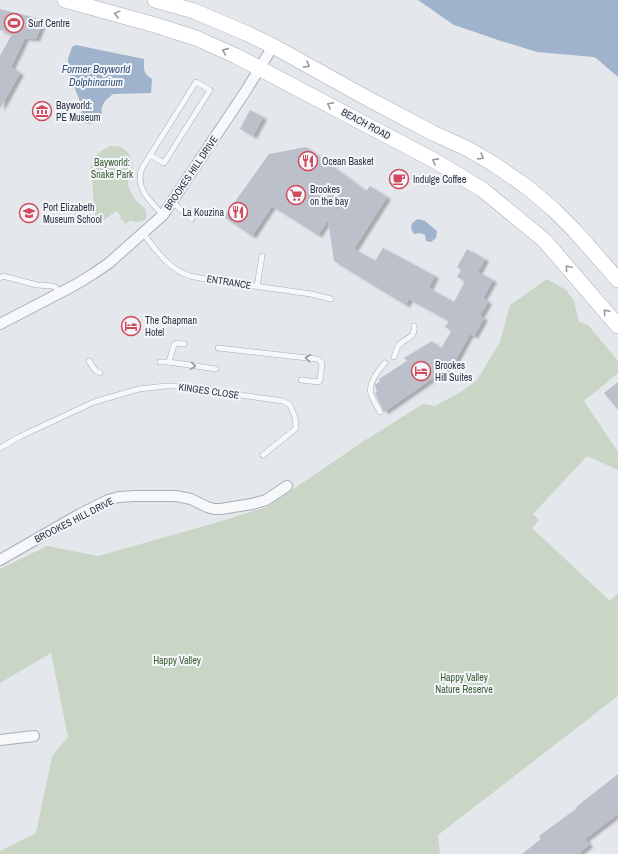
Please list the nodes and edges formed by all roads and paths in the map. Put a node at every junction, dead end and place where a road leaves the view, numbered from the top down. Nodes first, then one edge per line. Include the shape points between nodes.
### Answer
1 (65, 0) edge
2 (154, 0) edge
3 (273, 46) junction
4 (260, 68) junction
5 (150, 155) junction
6 (172, 202) junction
7 (163, 216) junction
8 (192, 219) dead end
9 (144, 233) junction
10 (262, 256) dead end
11 (1, 275) edge
12 (617, 279) edge
13 (257, 286) junction
14 (60, 293) junction
15 (331, 299) dead end
16 (0, 324) edge
17 (414, 326) dead end
18 (618, 326) edge
19 (184, 344) dead end
20 (218, 348) dead end
21 (394, 357) dead end
22 (90, 361) dead end
23 (160, 362) dead end
24 (169, 362) junction
25 (385, 363) dead end
26 (216, 369) dead end
27 (100, 373) dead end
28 (301, 380) dead end
29 (380, 412) dead end
30 (0, 448) edge
31 (263, 455) dead end
32 (287, 486) dead end
33 (0, 560) edge
34 (34, 736) dead end
35 (0, 740) edge

4 -> 1 main road, BEACH ROAD via 176,31
2 - 3 main road via 200,14
3 - 4 street, BROOKES HILL DRIVE
3 -> 12 main road via 370,100 468,149 511,176 575,230
4 - 6 street, BROOKES HILL DRIVE
18 -> 4 main road, BEACH ROAD via 544,240 483,190 438,162
5 - 5 lane via 196,82 210,90 164,163
5 - 7 lane via 140,173 141,188
6 - 7 street, BROOKES HILL DRIVE
6 - 8 lane
7 - 9 street, BROOKES HILL DRIVE
9 - 13 lane, ENTRANCE via 161,256 176,270 189,276
9 - 14 street, BROOKES HILL DRIVE via 109,263
10 - 13 lane
11 - 14 lane via 37,285 52,286
13 - 15 lane, ENTRANCE
14 - 16 street, BROOKES HILL DRIVE
17 - 21 lane via 414,334 399,345
19 - 24 lane via 174,345
28 -> 20 lane via 319,382 322,362
22 - 27 lane
23 - 24 lane
24 -> 26 lane
25 - 29 lane via 371,388
30 - 31 lane, KINGES CLOSE via 94,402 139,389 174,386 278,400 290,405 296,428
32 - 33 street, BROOKES HILL DRIVE via 266,500 221,509 176,496 119,497 80,514
34 - 35 street

